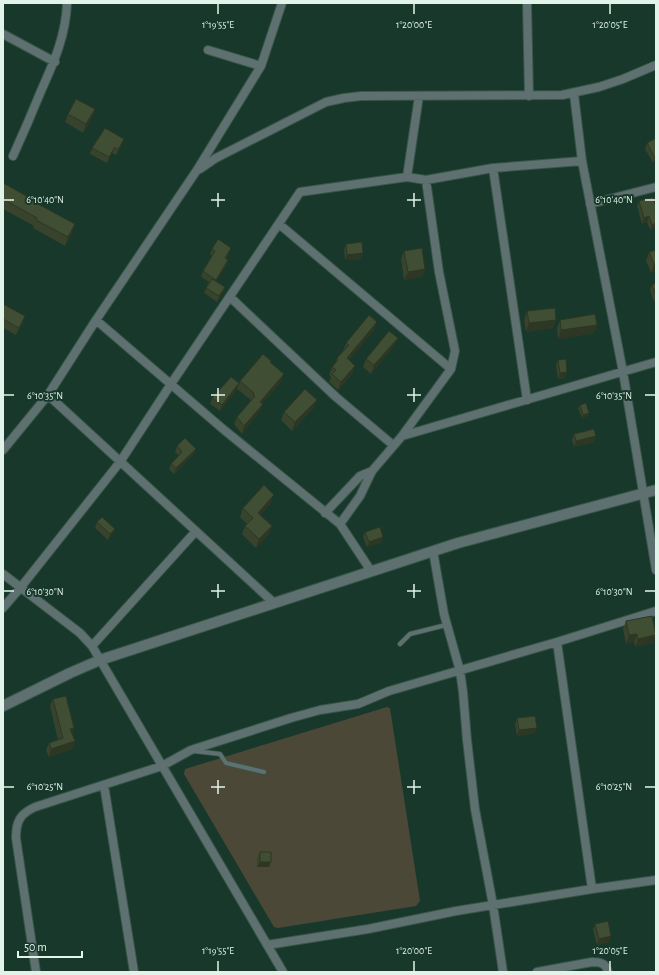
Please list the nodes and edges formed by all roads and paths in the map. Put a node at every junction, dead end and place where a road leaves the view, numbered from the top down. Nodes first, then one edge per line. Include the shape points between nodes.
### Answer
1 (67, 3) edge
2 (282, 3) edge
3 (527, 3) edge
4 (3, 34) edge
5 (208, 50) dead end
6 (55, 62) junction
7 (656, 65) edge
8 (261, 66) junction
9 (574, 94) junction
10 (419, 96) junction
11 (529, 96) junction
12 (13, 156) dead end
13 (582, 161) junction
14 (492, 168) junction
15 (197, 170) junction
16 (407, 177) junction
17 (426, 180) junction
18 (656, 187) edge
19 (590, 204) junction
20 (279, 224) junction
21 (230, 297) junction
22 (96, 320) junction
23 (656, 362) edge
24 (451, 369) junction
25 (623, 372) junction
26 (171, 384) junction
27 (48, 395) junction
28 (527, 400) junction
29 (402, 436) junction
30 (393, 446) junction
31 (3, 450) edge
32 (120, 462) junction
33 (372, 471) junction
34 (656, 490) edge
35 (643, 494) junction
36 (325, 513) junction
37 (340, 524) junction
38 (196, 532) junction
39 (433, 551) junction
40 (656, 570) edge
41 (371, 571) junction
42 (3, 574) edge
43 (21, 587) junction
44 (274, 603) junction
45 (3, 608) edge
46 (656, 611) edge
47 (446, 625) junction
48 (557, 642) junction
49 (400, 644) dead end
50 (92, 646) junction
51 (100, 660) junction
52 (460, 671) junction
53 (3, 706) edge
54 (191, 750) junction
55 (162, 766) junction
56 (264, 772) dead end
57 (104, 785) junction
58 (656, 880) edge
59 (592, 889) junction
60 (493, 905) junction
61 (267, 945) junction
62 (36, 972) edge
63 (134, 972) edge
64 (283, 972) edge
65 (503, 972) edge
66 (537, 972) edge
67 (608, 972) edge

1 - 6 street
2 - 8 street
3 - 11 street
4 - 6 street
5 - 8 street
6 - 12 street
7 - 9 street via 623,79
8 - 15 street
9 - 11 street
9 - 13 street
10 - 11 street
10 - 15 street via 361,96 326,102
10 - 16 street
13 - 14 street
13 - 19 street
14 - 17 street
14 - 28 street
15 - 22 street
16 - 17 street
16 - 20 street via 300,192
17 - 24 street via 439,272 455,351
18 - 19 street
19 - 25 street
20 - 21 street
20 - 24 street
21 - 26 street
21 - 30 street via 336,397
22 - 26 street
22 - 27 street
23 - 25 street
24 - 29 street
25 - 28 street
25 - 35 street
26 - 32 street
26 - 36 street
27 - 31 street
27 - 32 street
28 - 29 street
29 - 30 street
30 - 33 street
32 - 38 street
32 - 43 street
33 - 36 street via 360,476
33 - 37 street via 360,496
34 - 35 street
35 - 39 street
35 - 40 street
36 - 37 street
37 - 41 street
38 - 44 street
38 - 50 street
39 - 41 street
39 - 47 street
41 - 44 street
42 - 43 street
43 - 45 street
43 - 50 street via 80,633
44 - 51 street
46 - 48 street
47 - 49 lane via 410,634
47 - 52 street
48 - 52 street
48 - 59 street
50 - 51 street
51 - 53 street
51 - 55 street
52 - 54 street via 389,691 358,704 320,710
52 - 60 street via 475,809
54 - 55 street
54 - 56 lane via 220,754 226,763
55 - 57 street
55 - 61 street
57 - 62 street via 26,811 16,828
57 - 63 street
58 - 59 street
59 - 60 street
60 - 61 street
60 - 65 street
61 - 64 street
66 - 67 street via 601,962

